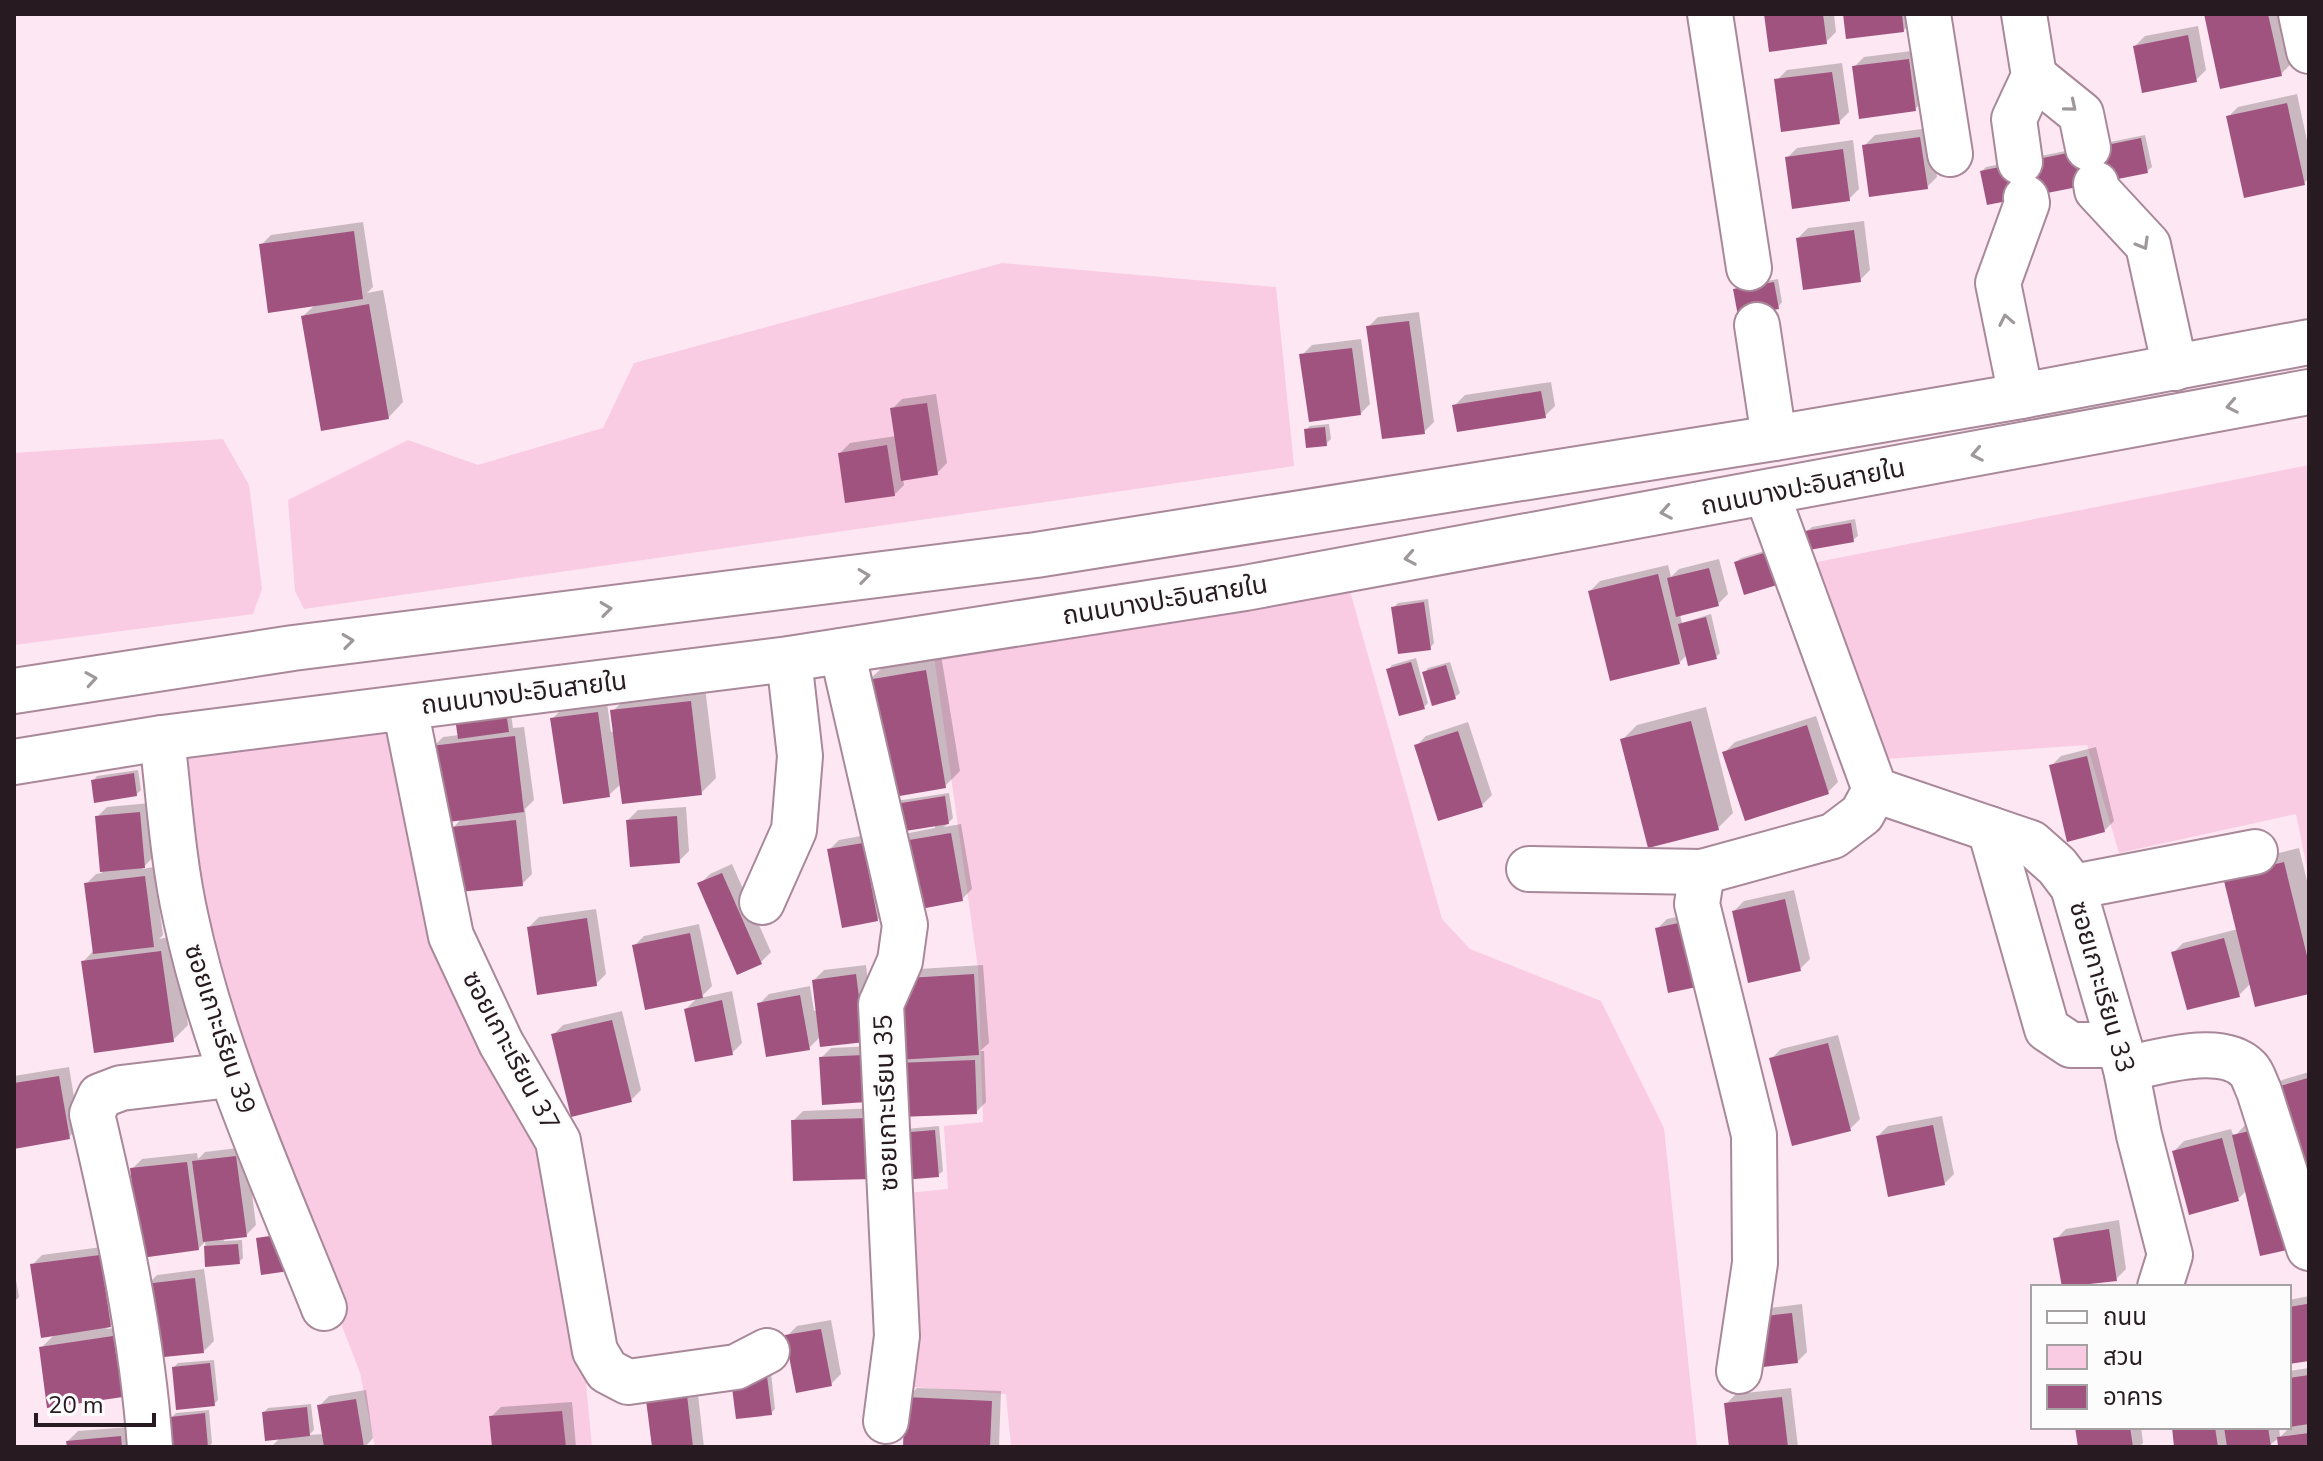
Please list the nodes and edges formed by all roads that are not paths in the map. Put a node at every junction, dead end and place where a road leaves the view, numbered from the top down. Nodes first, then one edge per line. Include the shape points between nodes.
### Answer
1 (1710, 14) edge
2 (1928, 14) edge
3 (2024, 14) edge
4 (2301, 14) edge
5 (2309, 51) edge
6 (2034, 76) junction
7 (1950, 154) dead end
8 (1749, 268) dead end
9 (1757, 325) dead end
10 (2309, 342) edge
11 (2175, 368) junction
12 (2309, 392) edge
13 (2021, 396) junction
14 (1774, 438) junction
15 (1767, 494) junction
16 (842, 651) junction
17 (789, 659) junction
18 (14, 691) edge
19 (405, 708) junction
20 (162, 738) junction
21 (14, 762) edge
22 (1875, 790) junction
23 (1990, 829) junction
24 (2255, 852) dead end
25 (1529, 869) dead end
26 (1702, 872) junction
27 (2073, 887) junction
28 (762, 902) dead end
29 (2123, 1057) junction
30 (230, 1075) junction
31 (2309, 1248) edge
32 (2161, 1285) edge
33 (324, 1308) dead end
34 (767, 1351) dead end
35 (1739, 1371) dead end
36 (886, 1421) dead end
37 (150, 1447) edge

1 - 8 street
2 - 7 street
3 - 6 street
4 - 5 street
6 -> 11 street via 2081,114 2097,190 2148,245
13 -> 6 street via 1998,283 2027,203 2014,119
9 - 14 street
10 - 11 street, ถนนบางปะอินสายใน
11 - 13 street, ถนนบางปะอินสายใน
12 -> 15 street, ถนนบางปะอินสายใน
13 - 14 street, ถนนบางปะอินสายใน
18 -> 14 street, ถนนบางปะอินสายใน via 293,648 1036,555
15 -> 16 street, ถนนบางปะอินสายใน via 1260,586
15 - 22 street
16 - 17 street, ถนนบางปะอินสายใน
16 - 36 street, ซอยเกาะเรียน 35 via 905,925 900,961 881,1004 897,1336
17 - 19 street, ถนนบางปะอินสายใน
17 - 28 street via 800,756 794,830
19 - 20 street, ถนนบางปะอินสายใน
19 - 34 street, ซอยเกาะเรียน 37 via 451,936 501,1043 558,1141 595,1351 607,1371 628,1382 736,1367
20 - 21 street, ถนนบางปะอินสายใน
20 - 30 street, ซอยเกาะเรียน 39 via 185,918
22 - 23 street, ซอยเกาะเรียน 33
22 - 26 street via 1862,814 1833,836
23 - 27 street, ซอยเกาะเรียน 33 via 2031,843
23 - 29 street via 2047,1029 2071,1045
24 - 27 street
25 - 26 street
26 - 35 street via 1697,904 1754,1135 1755,1263
27 - 29 street, ซอยเกาะเรียน 33
29 - 31 street via 2225,1056 2248,1069
29 - 32 street, ซอยเกาะเรียน 33 via 2170,1255
30 - 33 street, ซอยเกาะเรียน 39
30 - 37 street via 121,1088 100,1096 92,1114 126,1258

